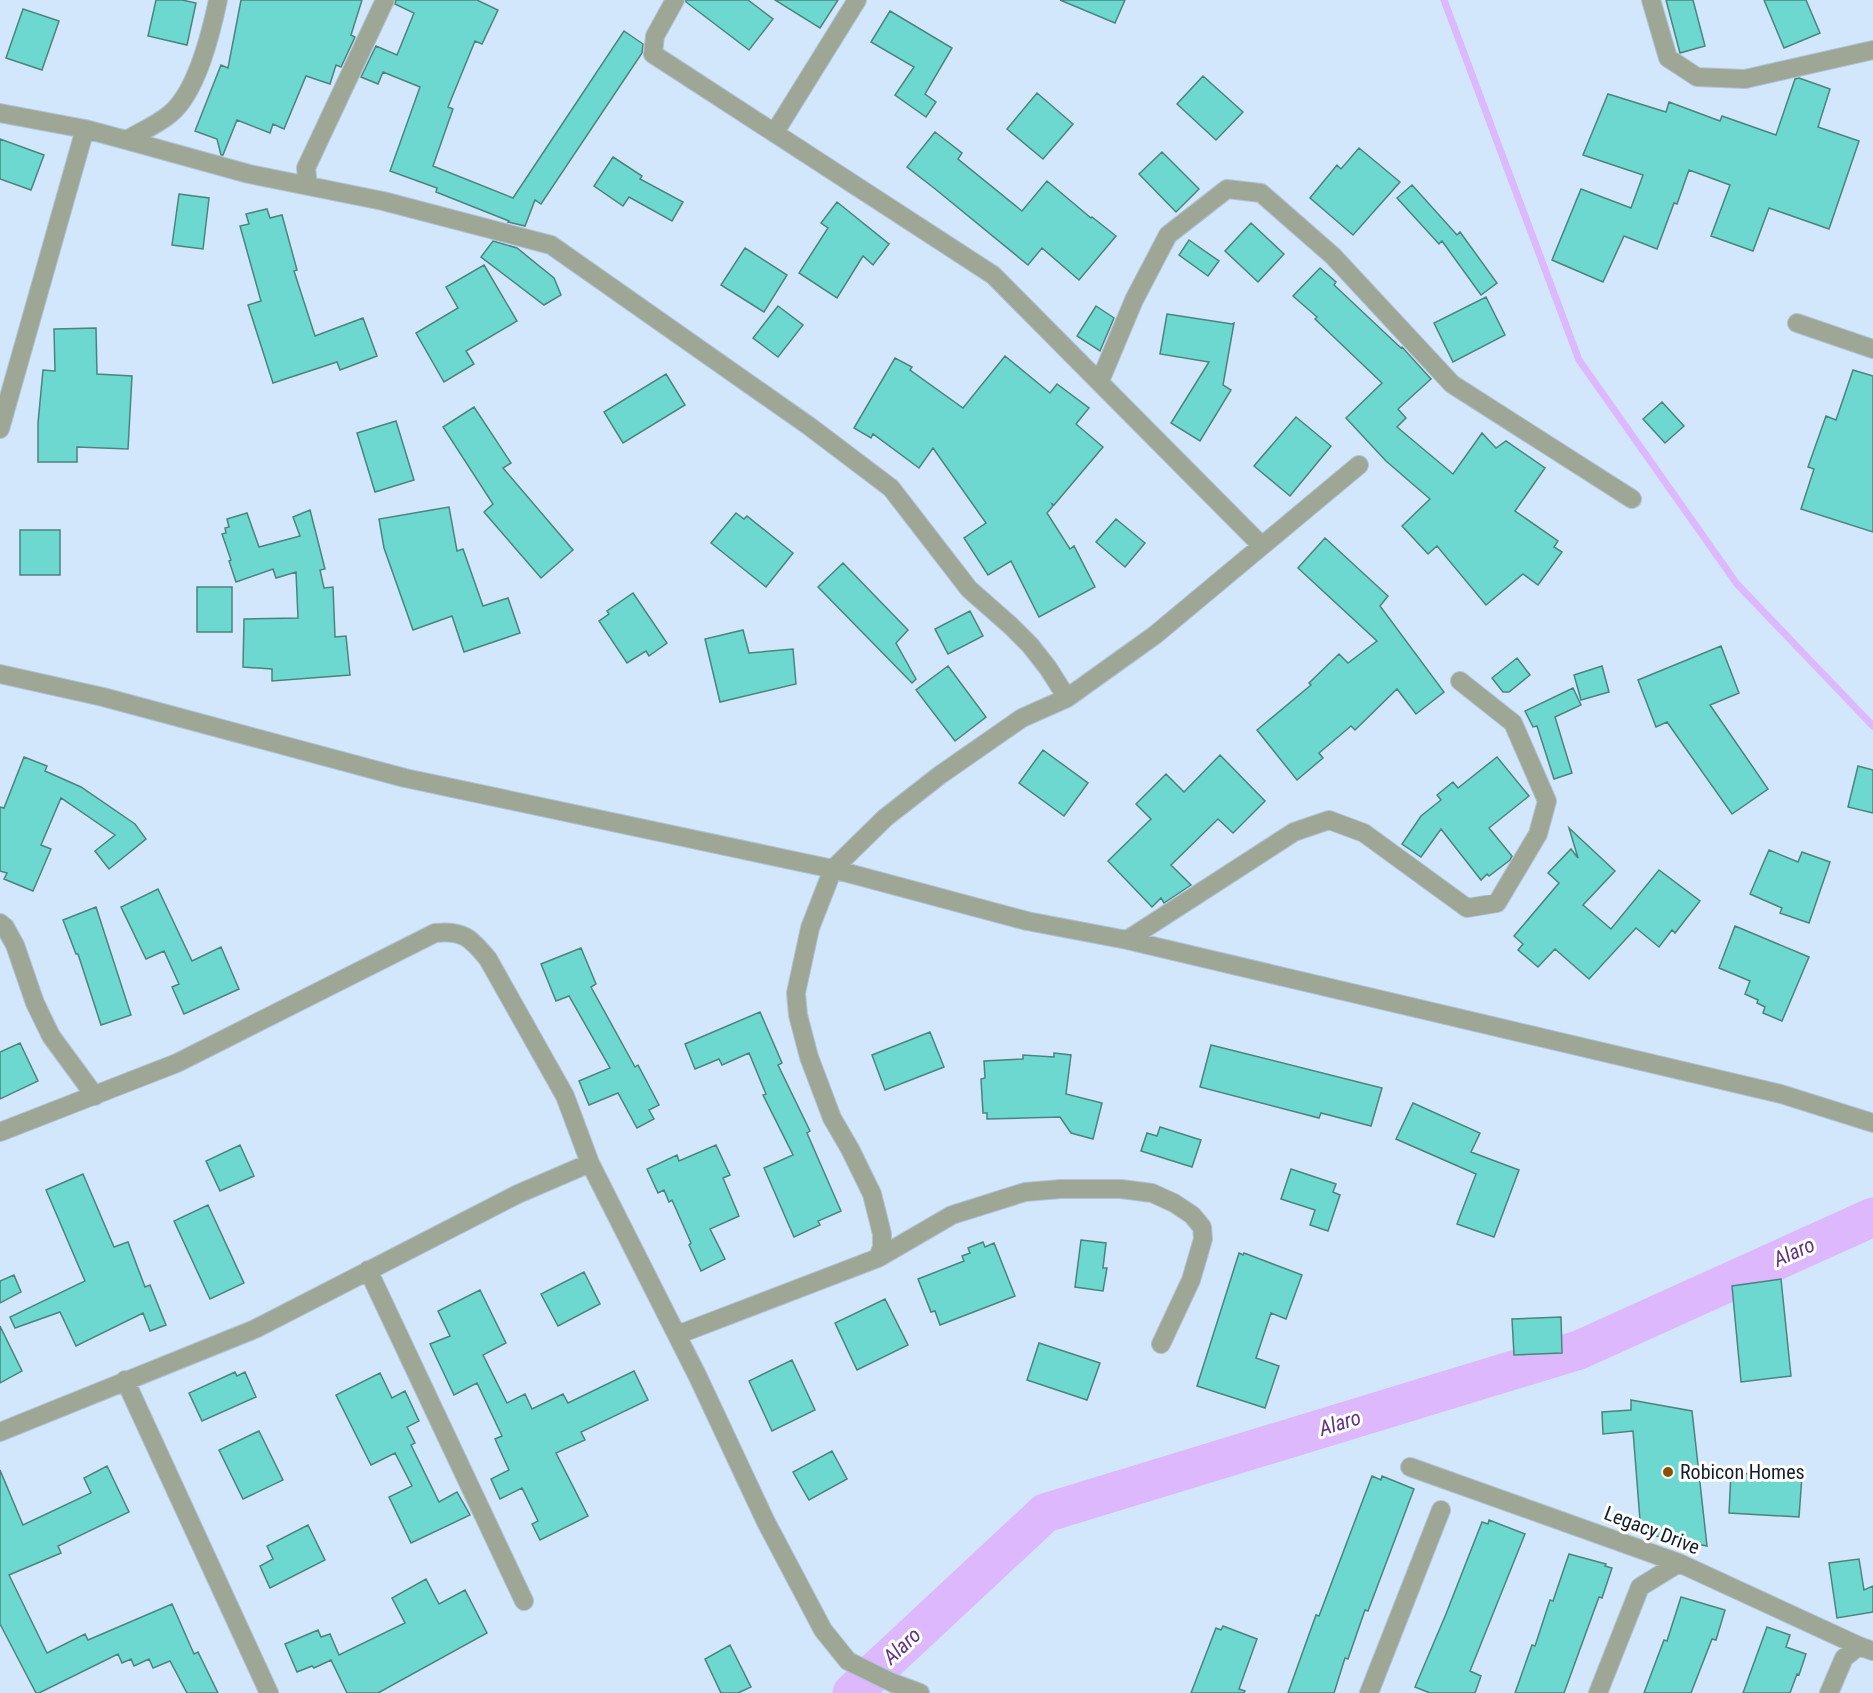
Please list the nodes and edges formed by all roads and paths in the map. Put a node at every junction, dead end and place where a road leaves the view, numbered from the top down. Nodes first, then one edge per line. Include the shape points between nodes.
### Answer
1 (218, 0) edge
2 (385, 0) edge
3 (675, 0) edge
4 (856, 0) edge
5 (1651, 0) edge
6 (1873, 50) edge
7 (0, 113) edge
8 (85, 129) junction
9 (775, 132) junction
10 (126, 140) junction
11 (308, 185) junction
12 (1797, 323) dead end
13 (1873, 349) edge
14 (1100, 381) junction
15 (0, 429) edge
16 (1359, 465) dead end
17 (1632, 499) dead end
18 (1262, 546) junction
19 (0, 674) edge
20 (1460, 681) dead end
21 (1067, 698) junction
22 (833, 868) junction
23 (0, 923) edge
24 (1127, 940) junction
25 (95, 1096) junction
26 (1873, 1123) edge
27 (0, 1132) edge
28 (590, 1163) junction
29 (878, 1258) junction
30 (368, 1270) junction
31 (677, 1335) junction
32 (1161, 1344) dead end
33 (125, 1380) junction
34 (0, 1432) edge
35 (1410, 1467) dead end
36 (1441, 1510) dead end
37 (1679, 1563) junction
38 (524, 1601) dead end
39 (1866, 1648) edge
40 (269, 1693) edge
41 (920, 1693) edge
42 (1369, 1693) edge
43 (1598, 1693) edge
44 (1829, 1693) edge

1 - 10 street via 211,35 191,86 170,114
2 - 11 street via 306,168
3 - 9 street via 654,36 653,54
4 - 9 street
5 - 6 street via 1668,58 1697,77 1745,79
7 - 8 street
8 - 10 street
8 - 15 street
9 - 14 street via 993,275
10 - 11 street via 249,174
11 - 21 street via 551,245 800,419 891,488 969,589 1030,645
12 - 13 street
14 - 17 street via 1167,235 1227,189 1261,193 1333,256 1452,384
14 - 18 street
16 - 18 street
18 - 21 street via 1155,635
19 - 22 street via 103,697 405,778
20 - 24 street via 1513,723 1547,801 1538,834 1497,903 1467,908 1364,833 1329,820 1294,832
21 - 22 street via 1022,718 940,776 885,818
22 - 24 street via 1027,921
22 - 29 street via 810,928 796,993 798,1015 832,1118 872,1194 882,1234
23 - 25 street via 15,945 51,1036
24 - 26 street via 1781,1094
25 - 27 street
25 - 28 street via 177,1064 435,933 449,932 472,940 488,959 565,1096
28 - 30 street via 518,1194
28 - 31 street
29 - 31 street
29 - 32 street via 951,1215 1025,1192 1121,1189 1152,1193 1192,1215 1202,1227 1203,1239 1191,1280
30 - 33 street via 255,1329
30 - 38 street
31 - 41 street via 766,1522 824,1630 849,1661
33 - 34 street
33 - 40 street
35 - 37 street, Legacy Drive
36 - 42 street
37 - 39 street, Legacy Drive
37 - 43 street via 1640,1587
39 - 44 street via 1844,1658

